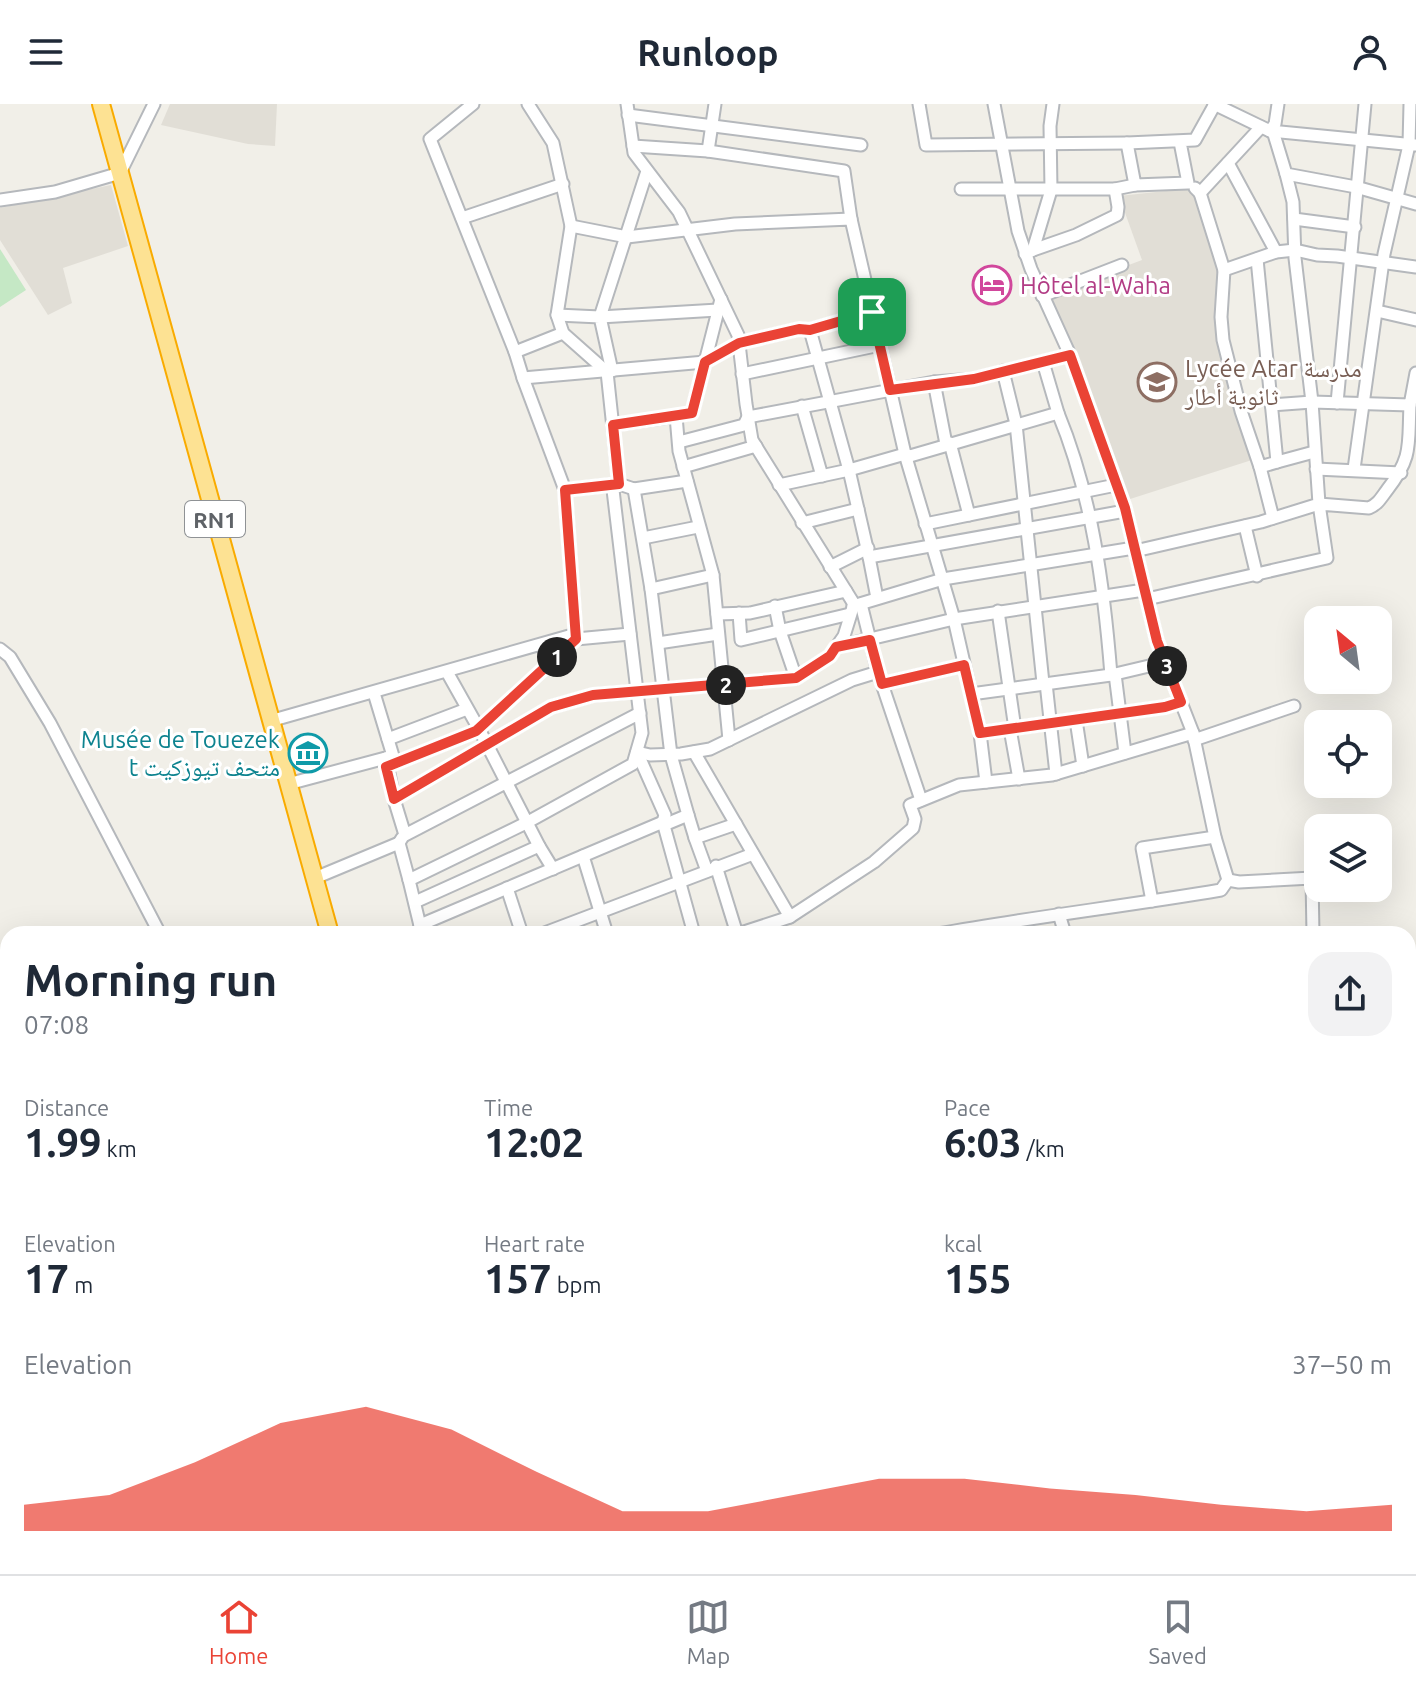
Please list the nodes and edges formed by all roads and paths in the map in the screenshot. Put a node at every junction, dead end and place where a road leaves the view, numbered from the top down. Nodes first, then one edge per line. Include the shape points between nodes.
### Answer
1 (101, 104) edge
2 (154, 104) edge
3 (473, 104) edge
4 (528, 104) edge
5 (715, 104) edge
6 (919, 104) edge
7 (994, 104) edge
8 (1053, 104) edge
9 (1214, 104) edge
10 (1278, 104) edge
11 (1365, 104) edge
12 (1410, 104) edge
13 (628, 109) edge
14 (1240, 110) edge
15 (712, 124) junction
16 (1268, 129) junction
17 (1361, 140) junction
18 (1180, 142) junction
19 (1127, 143) junction
20 (861, 145) dead end
21 (1001, 145) junction
22 (1050, 145) junction
23 (1413, 145) edge
24 (633, 146) junction
25 (708, 151) junction
26 (1228, 163) junction
27 (647, 171) junction
28 (120, 173) junction
29 (1286, 174) junction
30 (1188, 183) junction
31 (563, 184) junction
32 (1135, 185) junction
33 (1010, 188) junction
34 (1358, 188) junction
35 (961, 189) dead end
36 (1115, 189) junction
37 (1051, 190) junction
38 (1200, 193) junction
39 (1397, 198) junction
40 (0, 200) edge
41 (1416, 204) edge
42 (462, 218) junction
43 (851, 219) junction
44 (1294, 219) junction
45 (571, 226) junction
46 (1355, 227) junction
47 (690, 231) junction
48 (627, 237) junction
49 (1295, 250) junction
50 (1029, 252) junction
51 (1276, 252) junction
52 (1257, 259) junction
53 (1353, 259) junction
54 (1383, 264) junction
55 (1122, 265) dead end
56 (1416, 267) edge
57 (1224, 270) junction
58 (1042, 296) junction
59 (720, 304) junction
60 (1377, 311) junction
61 (872, 312) junction
62 (557, 315) junction
63 (600, 317) junction
64 (1416, 320) edge
65 (810, 330) junction
66 (563, 333) junction
67 (739, 343) junction
68 (880, 345) junction
69 (515, 352) junction
70 (1070, 355) junction
71 (818, 359) junction
72 (705, 362) junction
73 (1043, 362) junction
74 (1003, 371) junction
75 (610, 372) junction
76 (1416, 373) edge
77 (742, 374) junction
78 (523, 378) junction
79 (934, 382) junction
80 (890, 390) junction
81 (830, 400) junction
82 (1312, 402) junction
83 (1337, 403) junction
84 (1363, 404) junction
85 (1271, 405) junction
86 (1410, 405) junction
87 (802, 406) junction
88 (1058, 413) junction
89 (676, 416) junction
90 (748, 417) junction
91 (1016, 424) junction
92 (613, 425) junction
93 (679, 442) junction
94 (948, 444) junction
95 (756, 446) junction
96 (1314, 452) junction
97 (905, 454) junction
98 (1277, 462) junction
99 (683, 467) junction
100 (1260, 467) junction
101 (1316, 469) junction
102 (1354, 469) junction
103 (849, 470) junction
104 (1401, 473) junction
105 (822, 476) junction
106 (687, 481) junction
107 (619, 484) junction
108 (779, 485) junction
109 (1116, 485) junction
110 (634, 489) junction
111 (565, 490) junction
112 (1084, 492) junction
113 (1024, 504) junction
114 (1319, 504) junction
115 (858, 509) junction
116 (1125, 511) junction
117 (969, 515) junction
118 (1089, 518) junction
119 (1273, 518) junction
120 (802, 523) junction
121 (925, 524) junction
122 (1245, 526) junction
123 (698, 527) junction
124 (1027, 528) junction
125 (643, 538) junction
126 (933, 545) junction
127 (1135, 549) junction
128 (868, 552) junction
129 (1096, 556) junction
130 (1032, 564) junction
131 (830, 567) junction
132 (713, 575) junction
133 (1257, 576) junction
134 (943, 579) junction
135 (651, 589) junction
136 (846, 591) junction
137 (1146, 594) junction
138 (1105, 595) junction
139 (877, 598) junction
140 (1037, 605) junction
141 (775, 606) junction
142 (855, 608) junction
143 (998, 611) junction
144 (739, 613) junction
145 (717, 614) junction
146 (954, 619) junction
147 (780, 631) junction
148 (630, 634) junction
149 (718, 634) junction
150 (576, 636) junction
151 (870, 640) junction
152 (658, 643) junction
153 (836, 647) junction
154 (0, 649) edge
155 (1166, 662) junction
156 (964, 665) junction
157 (447, 672) junction
158 (1113, 675) junction
159 (796, 678) junction
160 (880, 678) junction
161 (1045, 683) junction
162 (726, 685) junction
163 (1009, 688) junction
164 (665, 689) junction
165 (637, 691) junction
166 (374, 693) junction
167 (971, 694) junction
168 (1181, 702) junction
169 (1294, 706) dead end
170 (467, 709) junction
171 (640, 713) junction
172 (1120, 713) junction
173 (1076, 720) junction
174 (270, 721) junction
175 (1051, 724) junction
176 (479, 729) junction
177 (1012, 729) junction
178 (980, 733) junction
179 (1193, 736) junction
180 (388, 739) junction
181 (729, 740) junction
182 (486, 745) junction
183 (637, 752) junction
184 (694, 752) junction
185 (1125, 753) junction
186 (671, 755) junction
187 (386, 763) junction
188 (1083, 766) junction
189 (1056, 774) junction
190 (1019, 779) junction
191 (505, 781) junction
192 (986, 782) junction
193 (288, 784) junction
194 (394, 799) junction
195 (921, 800) junction
196 (688, 815) junction
197 (526, 823) junction
198 (664, 824) junction
199 (736, 824) junction
200 (1215, 837) junction
201 (695, 838) junction
202 (402, 839) junction
203 (539, 846) junction
204 (753, 854) junction
205 (583, 856) junction
206 (712, 868) junction
207 (553, 869) junction
208 (315, 878) junction
209 (409, 880) junction
210 (1228, 880) junction
211 (679, 881) junction
212 (507, 888) junction
213 (1152, 901) junction
214 (415, 902) junction
215 (599, 911) junction
216 (1059, 914) junction
217 (790, 917) junction
218 (156, 926) edge
219 (328, 926) edge
220 (420, 926) edge
221 (427, 926) edge
222 (519, 926) edge
223 (562, 926) edge
224 (604, 926) edge
225 (692, 926) edge
226 (735, 926) edge
227 (762, 926) edge
228 (986, 926) edge
229 (1063, 926) edge
230 (1313, 926) edge

1 - 28 highway, RN1
2 - 28 street
3 - 42 street via 430,139
4 - 31 street via 553,143
5 - 15 street
6 - 21 street via 926,145
7 - 21 street
8 - 22 street
9 - 14 street
9 - 18 street via 1195,140
10 - 16 street via 1275,124
11 - 17 street
12 - 23 street
13 - 15 street
13 - 24 street
14 - 16 street
15 - 20 street
15 - 25 street
16 - 17 street
16 - 26 street
16 - 29 street
17 - 23 street
17 - 34 street
18 - 19 street
18 - 30 street
19 - 22 street
19 - 32 street
21 - 22 street
21 - 33 street
22 - 37 street
23 - 39 street
24 - 25 street
24 - 27 street
25 - 43 street via 844,171
26 - 38 street
26 - 51 street
27 - 47 street
27 - 48 street
28 - 40 street via 55,192
28 - 174 highway, RN1
29 - 34 street
29 - 44 street
30 - 32 street
30 - 38 street
31 - 42 street
31 - 45 street
32 - 36 street
33 - 35 street
33 - 37 street
33 - 50 street
34 - 39 street
34 - 46 street
36 - 37 street
36 - 50 street via 1117,215
37 - 50 street
38 - 57 street
39 - 41 street
39 - 54 street
42 - 69 street
43 - 47 street
43 - 61 street
44 - 46 street
44 - 49 street
45 - 48 street
45 - 62 street
46 - 53 street
47 - 48 street
47 - 59 street
48 - 63 street
49 - 51 street
49 - 53 street
49 - 82 street
50 - 58 street
51 - 52 street
52 - 57 street
52 - 85 street
53 - 54 street
53 - 83 street
54 - 56 street
54 - 60 street
55 - 58 street
57 - 100 street via 1223,340
58 - 70 street
59 - 63 street
59 - 67 street
59 - 72 street
60 - 64 street
60 - 84 street
61 - 65 street
61 - 68 street
62 - 63 street
62 - 66 street
63 - 75 street
65 - 67 street
65 - 71 street
66 - 69 street
66 - 75 street
67 - 72 street
67 - 77 street
68 - 71 street
68 - 80 street
69 - 78 street
70 - 73 street
70 - 109 street
71 - 77 street
71 - 81 street
72 - 75 street
72 - 89 street via 692,413
73 - 74 street
73 - 88 street
74 - 79 street
74 - 91 street
75 - 78 street
75 - 92 street
76 - 86 street
77 - 90 street
78 - 111 street
79 - 80 street
79 - 94 street
80 - 81 street
80 - 97 street
81 - 87 street
81 - 103 street
82 - 83 street
82 - 85 street
82 - 96 street
83 - 84 street
84 - 86 street
84 - 102 street
85 - 98 street
86 - 104 street via 1408,453
87 - 90 street
87 - 105 street
88 - 91 street
88 - 112 street
89 - 92 street
89 - 93 street
90 - 93 street via 744,425
90 - 95 street
91 - 94 street
91 - 113 street
92 - 107 street
93 - 99 street
94 - 97 street
94 - 117 street
95 - 99 street
95 - 108 street
96 - 98 street
96 - 101 street
97 - 103 street
97 - 121 street
98 - 100 street
99 - 106 street
100 - 119 street
101 - 102 street
101 - 114 street
102 - 104 street
103 - 105 street
103 - 115 street
104 - 114 street via 1369,508
105 - 108 street
106 - 110 street
106 - 123 street
107 - 110 street
107 - 111 street
107 - 148 street via 613,490
108 - 120 street
109 - 112 street
109 - 116 street
110 - 125 street
111 - 150 street
112 - 113 street
112 - 118 street
113 - 117 street
113 - 124 street
114 - 119 street
114 - 133 street via 1327,558
115 - 120 street
115 - 128 street
116 - 118 street
116 - 127 street
117 - 121 street
118 - 124 street
118 - 129 street
119 - 122 street
120 - 131 street
121 - 126 street
122 - 127 street
122 - 133 street
123 - 125 street
123 - 132 street
124 - 126 street
124 - 130 street
125 - 135 street
126 - 128 street
126 - 134 street
127 - 129 street
127 - 137 street
128 - 131 street
128 - 139 street
129 - 130 street
129 - 138 street
130 - 134 street
130 - 140 street
131 - 136 street
132 - 135 street
132 - 145 street
133 - 137 street
134 - 139 street
134 - 146 street
135 - 152 street
136 - 141 street
136 - 142 street
137 - 138 street
137 - 155 street
138 - 140 street
138 - 158 street
139 - 142 street
140 - 143 street
140 - 161 street
141 - 144 street
141 - 147 street
142 - 147 street
142 - 151 street
142 - 153 street
143 - 146 street
143 - 163 street
144 - 145 street
144 - 147 street via 741,640
145 - 149 street
146 - 151 street
146 - 156 street
147 - 159 street
148 - 150 street
148 - 165 street
149 - 152 street
149 - 162 street
150 - 157 street
150 - 176 street
151 - 153 street
151 - 160 street
152 - 164 street
153 - 159 street
154 - 218 street via 50,723
155 - 158 street
155 - 168 street
156 - 160 street
156 - 167 street
157 - 166 street
157 - 170 street
158 - 161 street
158 - 172 street
159 - 162 street
160 - 181 street via 852,680
160 - 195 street
161 - 163 street
161 - 175 street
162 - 164 street
162 - 181 street
163 - 167 street
163 - 177 street
164 - 165 street
164 - 186 street
165 - 171 street
165 - 182 street via 593,695 551,707
166 - 174 street
166 - 180 street
167 - 178 street
168 - 172 street
168 - 179 street
169 - 179 street
170 - 176 street
170 - 180 street
171 - 183 street
171 - 191 street
172 - 173 street
172 - 185 street
173 - 175 street
173 - 188 street
174 - 193 highway, RN1
175 - 177 street
175 - 189 street
176 - 182 street
176 - 187 street
177 - 178 street
177 - 190 street
178 - 192 street
179 - 185 street
179 - 200 street
180 - 187 street via 393,756
181 - 184 street
182 - 191 street
182 - 194 street
183 - 186 street
183 - 197 street via 633,764
183 - 198 street via 665,815
184 - 186 street
184 - 199 street
185 - 188 street
186 - 196 street
187 - 193 street
187 - 194 street
188 - 189 street
189 - 190 street
190 - 192 street
191 - 197 street
191 - 202 street
192 - 195 street via 959,785
193 - 208 highway, RN1
194 - 202 street
195 - 217 street via 910,805 913,828 874,862
196 - 198 street
196 - 201 street
197 - 203 street
197 - 209 street
198 - 205 street
198 - 211 street
199 - 201 street
199 - 204 street
200 - 210 street
200 - 213 street via 1142,848
201 - 206 street
202 - 208 street
202 - 209 street
203 - 207 street
203 - 214 street
204 - 206 street
204 - 217 street
205 - 207 street
205 - 215 street
206 - 211 street
206 - 226 street
207 - 212 street
208 - 219 highway, RN1
209 - 214 street
210 - 213 street via 1221,890
210 - 230 street via 1312,878
211 - 215 street
211 - 225 street
212 - 221 street
212 - 222 street
213 - 216 street
214 - 220 street
215 - 223 street
215 - 224 street
216 - 228 street
216 - 229 street
217 - 227 street

